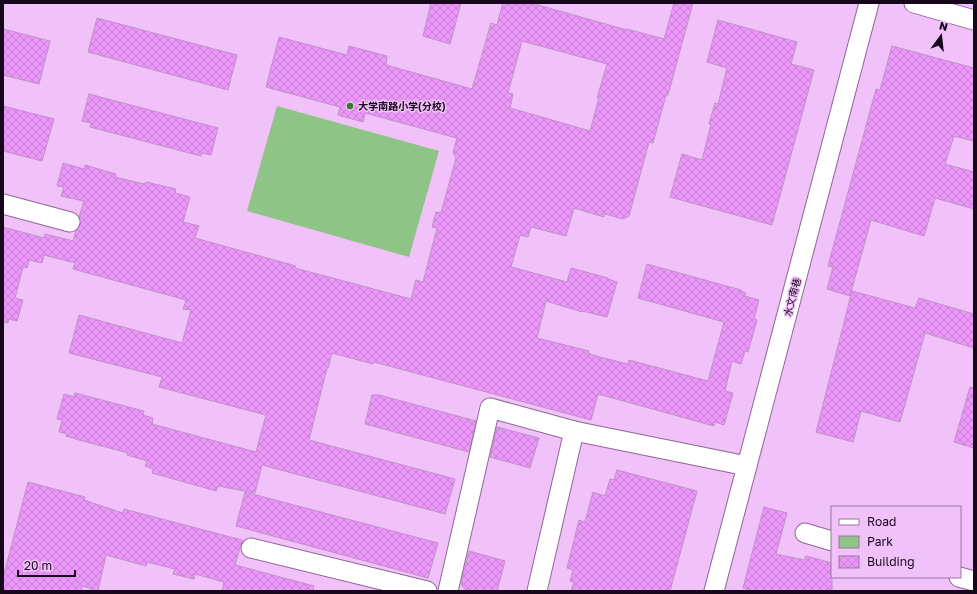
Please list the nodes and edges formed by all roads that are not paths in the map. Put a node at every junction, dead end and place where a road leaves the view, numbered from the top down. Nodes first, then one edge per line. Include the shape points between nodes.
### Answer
1 (869, 3) edge
2 (914, 3) edge
3 (974, 20) edge
4 (3, 204) edge
5 (70, 222) dead end
6 (574, 431) junction
7 (747, 466) junction
8 (805, 533) dead end
9 (831, 541) edge
10 (251, 548) dead end
11 (961, 578) edge
12 (974, 581) edge
13 (427, 591) edge
14 (448, 591) edge
15 (537, 591) edge
16 (714, 591) edge

1 - 7 street, 水文南巷
2 - 3 street
4 - 5 street
6 - 7 street
6 - 14 street via 490,408
6 - 15 street
7 - 16 street, 水文南巷
8 - 9 street
10 - 13 street
11 - 12 street

